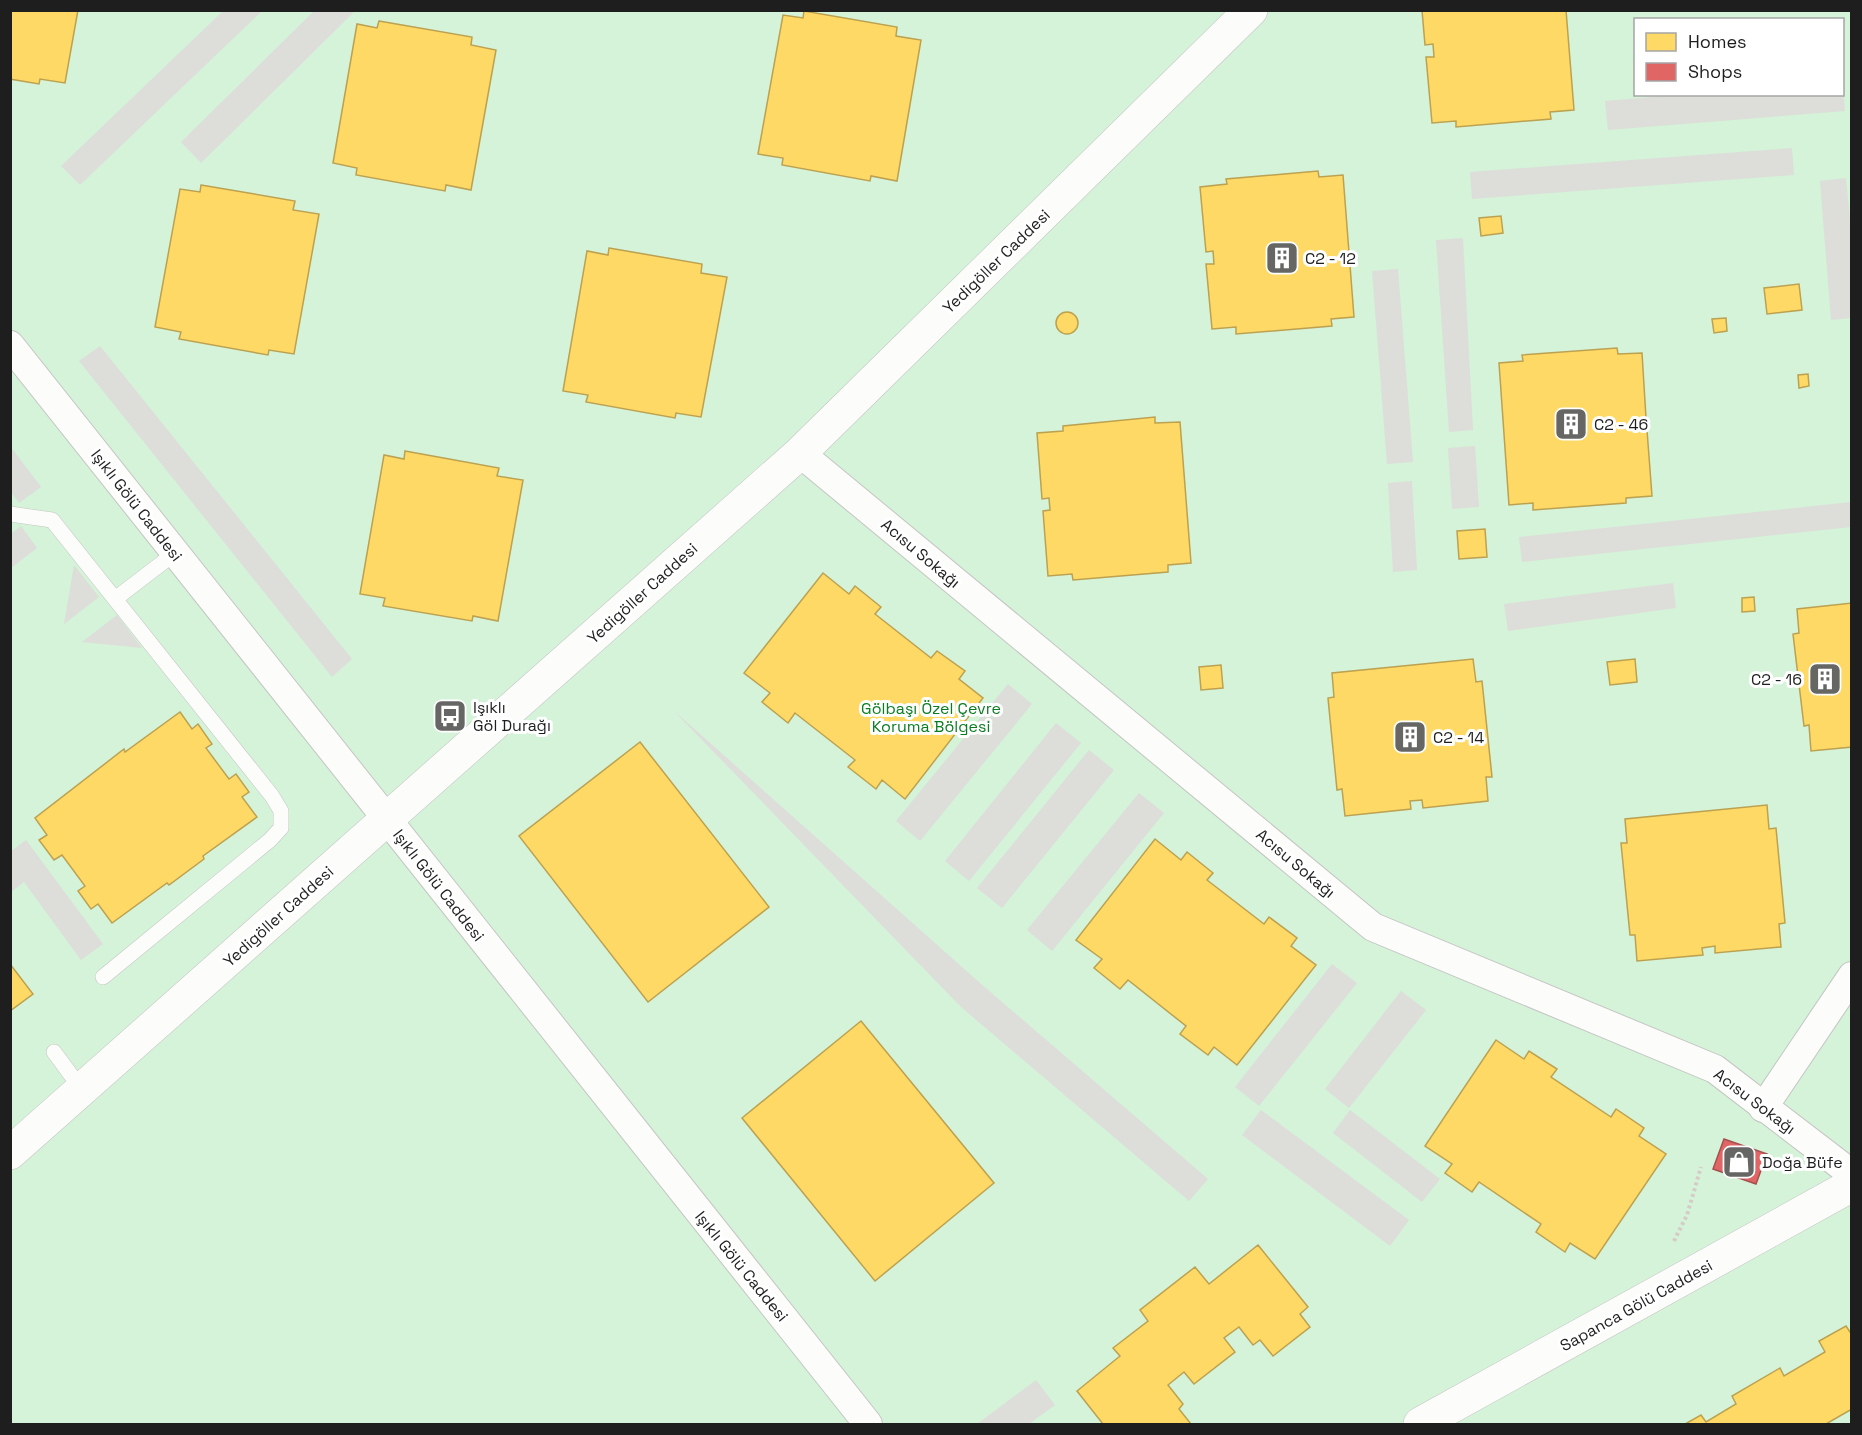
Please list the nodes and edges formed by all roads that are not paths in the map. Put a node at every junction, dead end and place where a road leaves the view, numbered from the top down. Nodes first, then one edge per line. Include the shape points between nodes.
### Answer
1 (1251, 10) edge
2 (10, 345) edge
3 (800, 453) junction
4 (10, 514) edge
5 (175, 553) junction
6 (115, 599) junction
7 (387, 820) junction
8 (1851, 976) edge
9 (103, 977) dead end
10 (54, 1052) dead end
11 (82, 1090) junction
12 (1763, 1108) junction
13 (10, 1153) edge
14 (1851, 1174) edge
15 (1851, 1185) edge
16 (868, 1425) edge
17 (1420, 1425) edge

1 - 3 street, Yedigöller Caddesi
2 - 5 street, Işıklı Gölü Caddesi
3 - 7 street, Yedigöller Caddesi
3 - 12 street, Acısu Sokağı via 1373,927 1715,1069
4 - 6 lane via 52,520
5 - 6 lane
5 - 7 street, Işıklı Gölü Caddesi
6 - 9 lane via 281,811 280,828 270,840
7 - 11 street, Yedigöller Caddesi
7 - 16 street, Işıklı Gölü Caddesi
8 - 12 street
10 - 11 lane
11 - 13 street, Yedigöller Caddesi
12 - 14 street, Acısu Sokağı
15 - 17 street, Sapanca Gölü Caddesi

